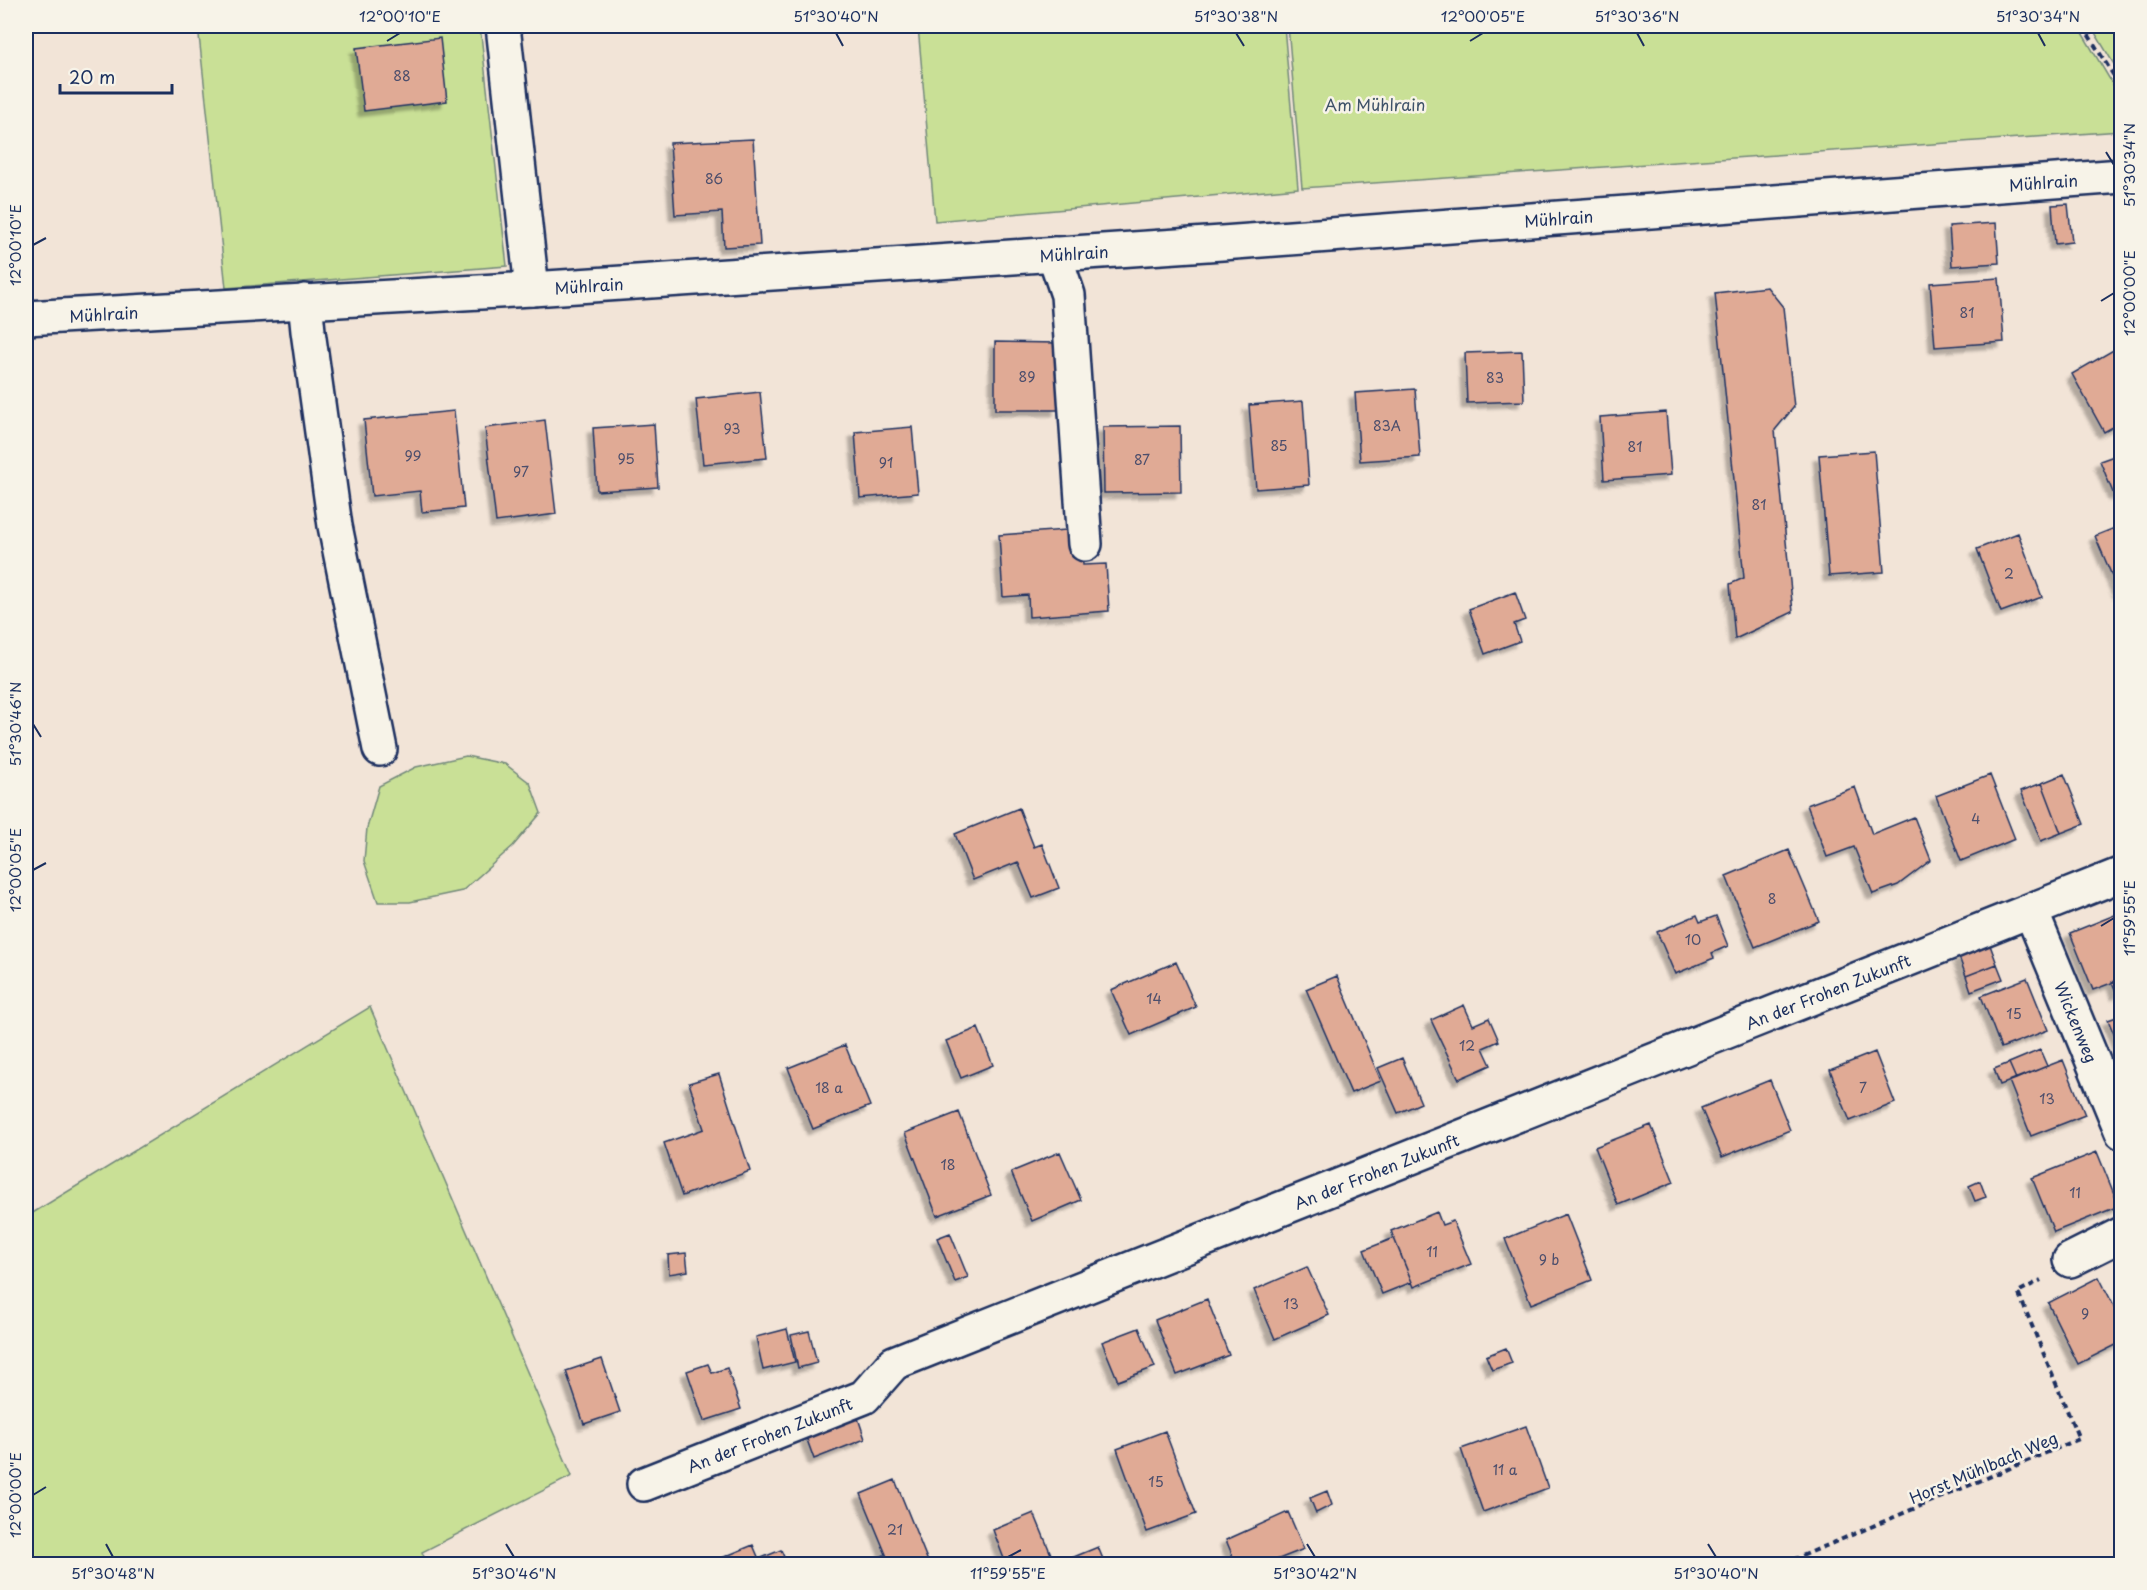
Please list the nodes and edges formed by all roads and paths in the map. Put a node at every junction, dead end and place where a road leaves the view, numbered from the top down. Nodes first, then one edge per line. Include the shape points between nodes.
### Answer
1 (503, 26) edge
2 (2083, 26) edge
3 (2121, 89) edge
4 (2121, 176) edge
5 (1054, 254) junction
6 (531, 289) junction
7 (305, 301) junction
8 (26, 318) edge
9 (1085, 544) dead end
10 (380, 749) dead end
11 (2121, 874) edge
12 (2031, 911) junction
13 (2121, 1132) edge
14 (2121, 1234) edge
15 (2070, 1260) dead end
16 (2018, 1292) dead end
17 (644, 1484) dead end
18 (1783, 1564) edge

1 - 6 street
2 - 3 path
4 - 5 street, Mühlrain
5 - 6 street, Mühlrain
5 - 9 street via 1068,295
6 - 7 street, Mühlrain
7 - 8 street, Mühlrain
7 - 10 street via 334,526
11 - 12 street, An der Frohen Zukunft
12 - 13 street, Wickenweg
12 - 17 street, An der Frohen Zukunft via 894,1363 864,1396
14 - 15 street
16 - 18 path, Horst Mühlbach Weg via 2079,1439

